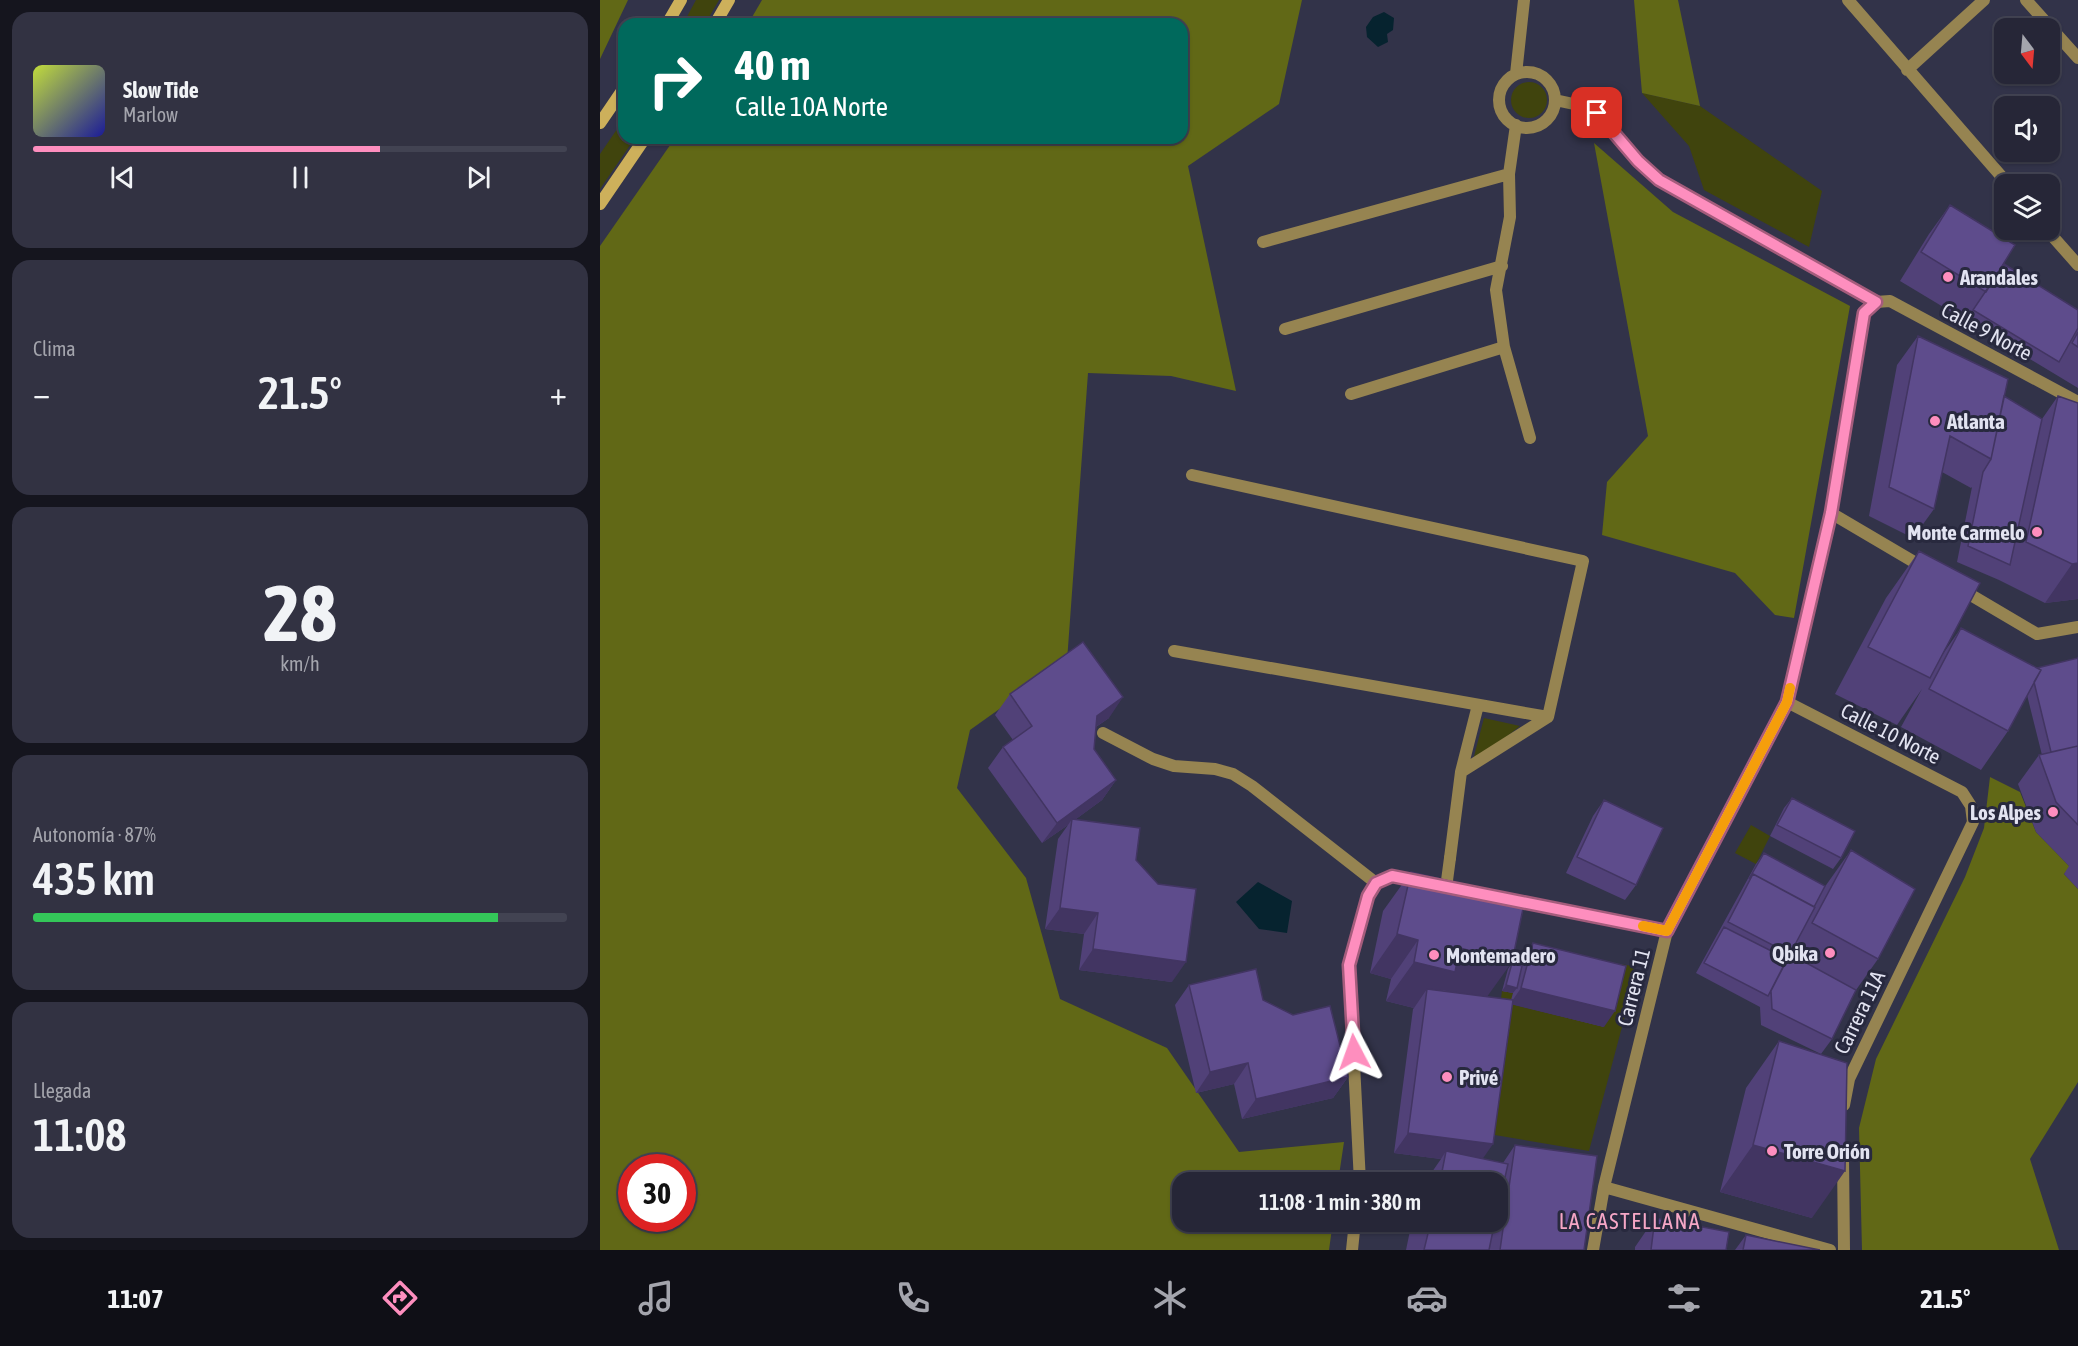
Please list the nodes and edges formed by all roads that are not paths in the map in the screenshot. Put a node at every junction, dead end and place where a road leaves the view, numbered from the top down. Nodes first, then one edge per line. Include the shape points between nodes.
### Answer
1 (681, 0) edge
2 (729, 0) edge
3 (1524, 0) edge
4 (1848, 0) edge
5 (1984, 0) edge
6 (2026, 0) edge
7 (670, 18) edge
8 (718, 18) edge
9 (2078, 58) edge
10 (1907, 70) junction
11 (1516, 74) junction
12 (618, 97) edge
13 (1555, 100) junction
14 (600, 123) edge
15 (1515, 125) junction
16 (641, 144) edge
17 (1509, 174) junction
18 (1999, 174) edge
19 (600, 204) edge
20 (2056, 240) edge
21 (1263, 242) dead end
22 (2078, 265) edge
23 (1502, 266) junction
24 (1876, 302) junction
25 (1285, 329) dead end
26 (1504, 347) junction
27 (1351, 394) dead end
28 (2078, 402) edge
29 (1530, 438) dead end
30 (1192, 475) dead end
31 (1831, 513) junction
32 (2078, 627) edge
33 (1174, 651) dead end
34 (1787, 702) junction
35 (1478, 705) junction
36 (1548, 717) junction
37 (1103, 733) edge
38 (1461, 772) junction
39 (1971, 806) joint
40 (1376, 883) junction
41 (1493, 897) edge
42 (1667, 931) junction
43 (1844, 1124) edge
44 (1844, 1145) edge
45 (1359, 1172) edge
46 (1604, 1186) junction
47 (1354, 1232) edge
48 (1352, 1250) edge
49 (1593, 1250) edge
50 (1830, 1250) edge
51 (1844, 1250) edge

1 - 7 main road
2 - 8 main road
3 - 11 street
4 - 10 street
5 - 10 street
6 - 9 street
10 - 18 street
11 - 13 street via 1539,75 1551,85
11 - 15 street via 1502,86 1499,103 1504,117
12 - 14 main road
13 - 15 street via 1541,123 1524,128
13 - 24 street, Calle 9 Norte via 1597,113 1659,180
15 - 17 street
16 - 19 main road
17 - 21 street
17 - 23 street via 1510,216
20 - 22 street
23 - 25 street
23 - 26 street via 1496,290
24 - 28 street, Calle 9 Norte via 1890,301
24 - 31 street, Carrera 11 via 1864,313
26 - 27 street
26 - 29 street
30 - 36 street via 1583,561
31 - 32 street via 2037,634
31 - 34 street, Carrera 11
33 - 35 street
34 - 39 street, Calle 10 Norte via 1962,792
34 - 42 street, Carrera 11
35 - 36 street
35 - 38 street
36 - 38 street
37 - 40 street via 1174,766 1233,774
38 - 40 street via 1450,858 1452,889 1392,876
39 - 43 street, Carrera 11A via 1973,822 1849,1078
40 - 45 street via 1368,896 1349,965
41 - 42 street
42 - 46 street, Carrera 11
44 - 51 street
46 - 49 street, Carrera 11
46 - 50 street
47 - 48 street

